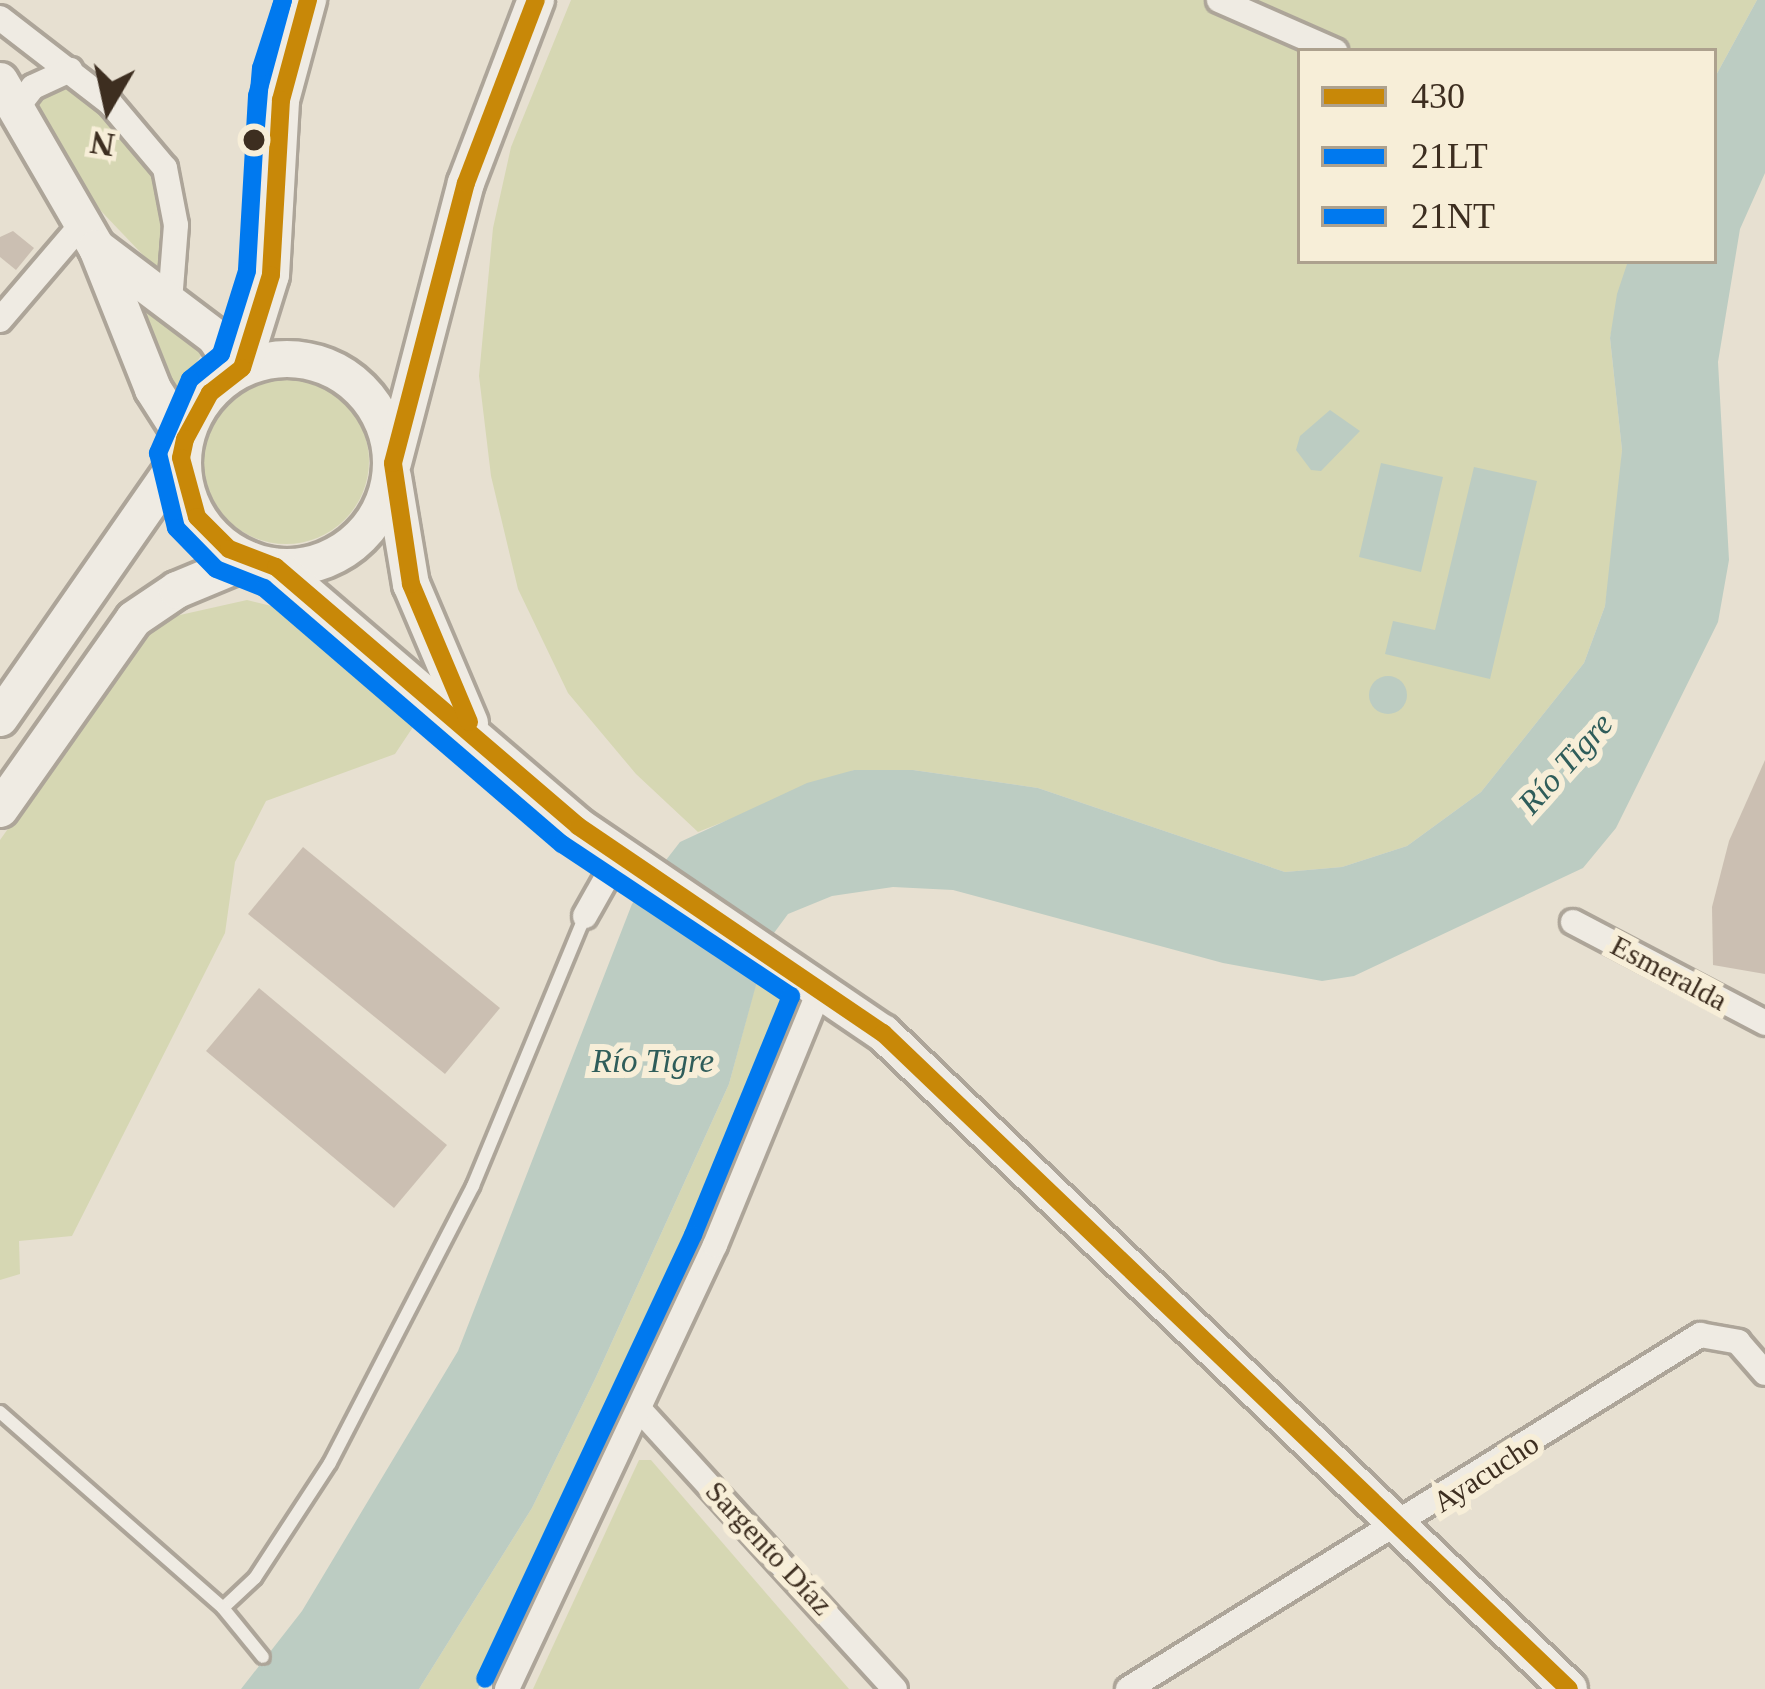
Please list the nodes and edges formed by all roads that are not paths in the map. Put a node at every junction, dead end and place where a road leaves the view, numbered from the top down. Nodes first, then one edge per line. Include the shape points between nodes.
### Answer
1 (308, 0) edge
2 (536, 0) edge
3 (1219, 0) edge
4 (0, 18) edge
5 (1328, 48) edge
6 (70, 70) junction
7 (7, 96) edge
8 (89, 236) junction
9 (170, 301) junction
10 (0, 320) edge
11 (239, 369) junction
12 (183, 449) junction
13 (393, 470) junction
14 (263, 563) junction
15 (0, 718) edge
16 (484, 747) junction
17 (0, 809) edge
18 (632, 862) junction
19 (585, 916) joint
20 (1573, 922) dead end
21 (821, 987) junction
22 (1765, 1024) edge
23 (1765, 1373) edge
24 (640, 1410) junction
25 (0, 1412) edge
26 (1398, 1527) junction
27 (223, 1609) junction
28 (263, 1657) dead end
29 (507, 1689) edge
30 (895, 1689) edge
31 (1128, 1689) edge
32 (1569, 1689) edge

1 - 11 main road via 281,100 271,275
2 - 13 main road via 459,204
3 - 5 street
4 - 6 street
6 - 7 street
6 - 9 street via 165,168 176,225
7 - 8 main road
8 - 9 main road
8 - 10 street
8 - 12 main road
9 - 11 main road
11 - 12 main road via 210,393
11 - 13 main road via 297,360 343,376 376,411
12 - 14 main road via 197,517
12 - 15 main road
13 - 14 main road via 382,506 349,546 327,559
13 - 16 main road via 431,644
14 - 16 main road
14 - 17 main road via 177,590 134,619
16 - 18 main road
18 - 19 street
18 - 21 main road
19 - 27 lane via 472,1186 330,1463 255,1578
20 - 22 street, Esmeralda
21 - 24 street
21 - 26 main road via 883,1033
23 - 26 street, Ayacucho via 1720,1334 1682,1345
24 - 29 street
24 - 30 street, Sargento Díaz
25 - 27 lane
26 - 31 street, Ayacucho
26 - 32 main road
27 - 28 lane

